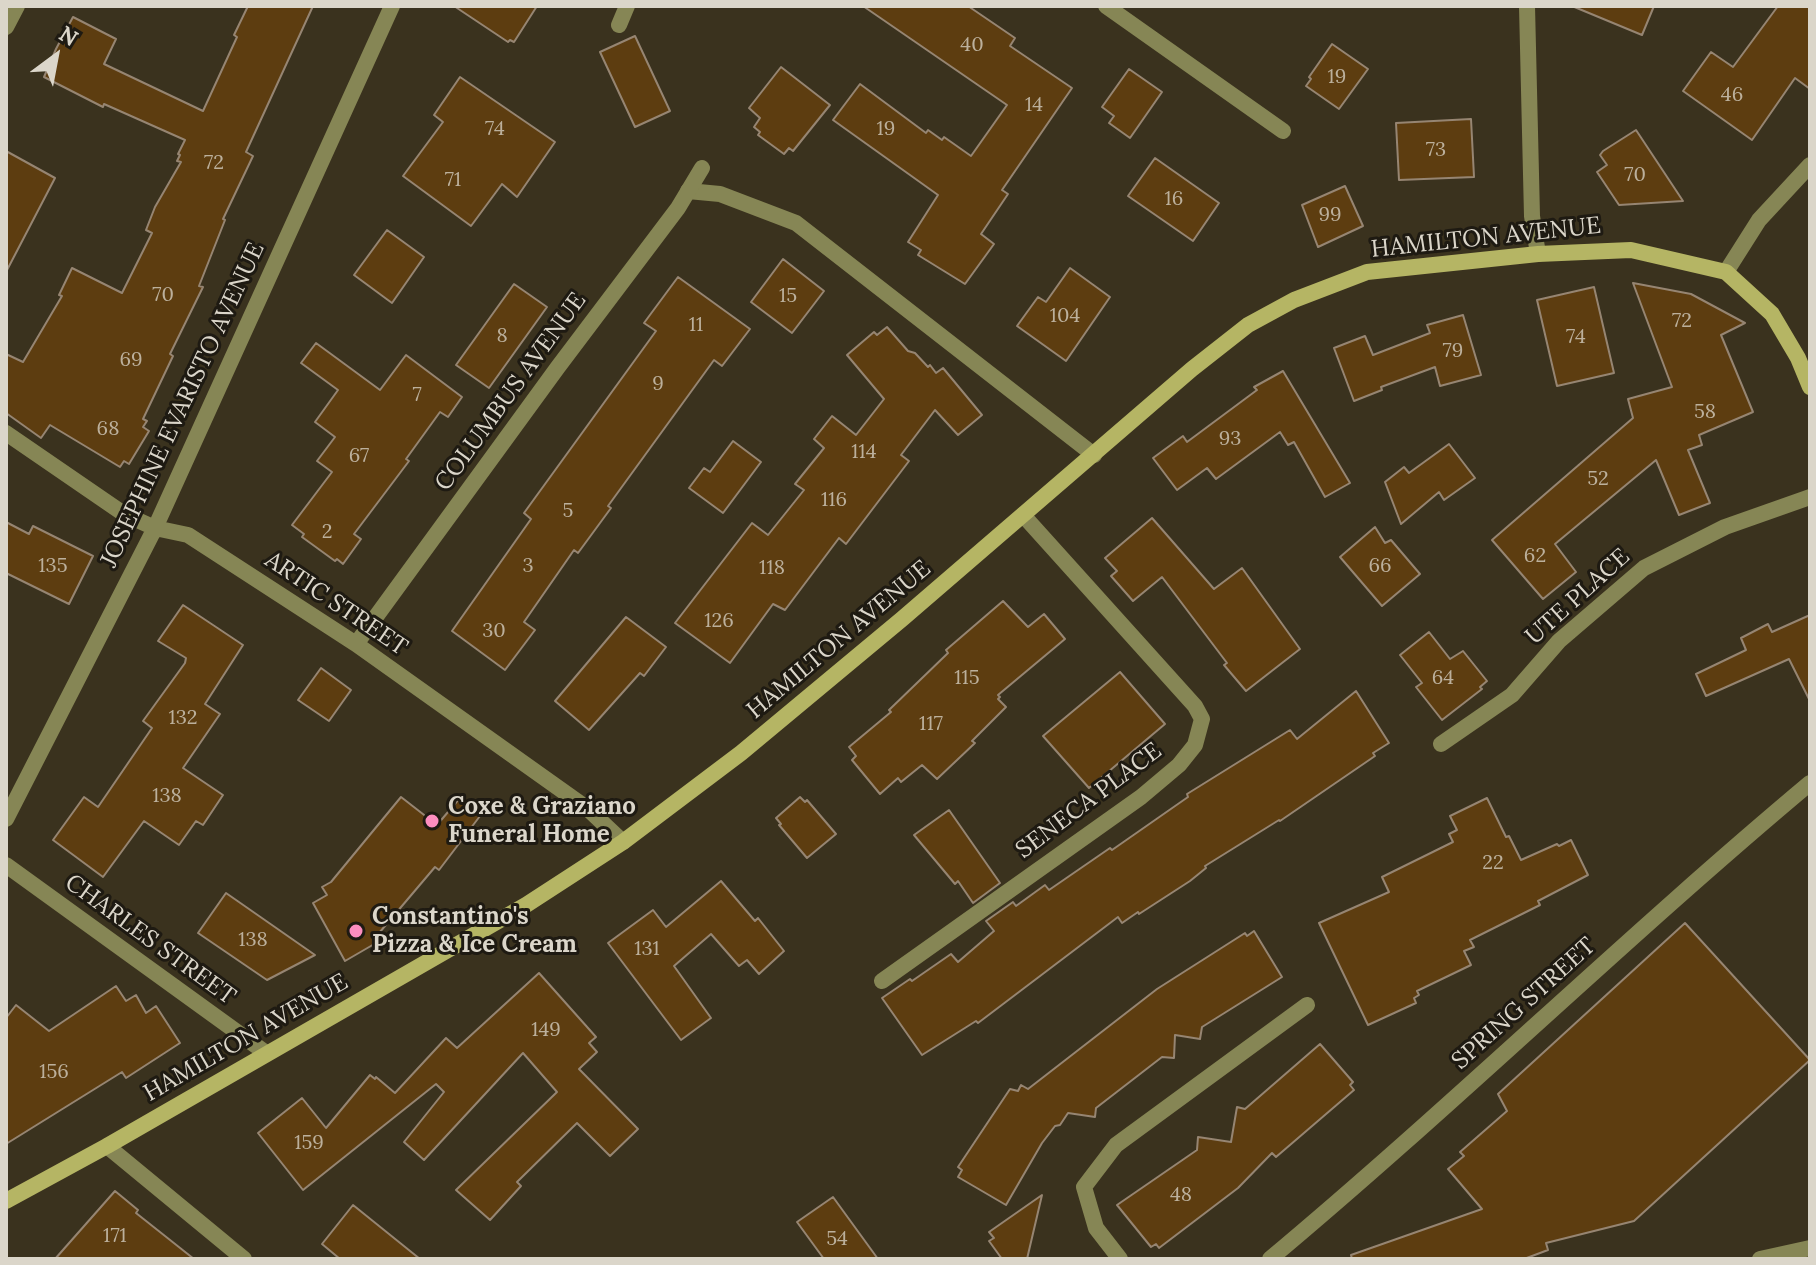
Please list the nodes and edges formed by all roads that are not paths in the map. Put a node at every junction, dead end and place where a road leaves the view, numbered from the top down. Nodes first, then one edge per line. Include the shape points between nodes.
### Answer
1 (17, 6) edge
2 (392, 6) edge
3 (627, 6) edge
4 (1106, 6) edge
5 (1527, 6) edge
6 (619, 25) dead end
7 (6, 27) edge
8 (1283, 131) dead end
9 (1810, 165) edge
10 (702, 168) dead end
11 (688, 191) junction
12 (1538, 254) junction
13 (1726, 272) junction
14 (1810, 387) edge
15 (6, 433) edge
16 (1094, 455) junction
17 (1810, 497) edge
18 (1023, 515) junction
19 (155, 528) junction
20 (356, 644) junction
21 (1441, 744) dead end
22 (1810, 783) edge
23 (6, 819) edge
24 (623, 842) junction
25 (6, 865) edge
26 (882, 981) dead end
27 (1307, 1005) dead end
28 (266, 1053) junction
29 (107, 1146) junction
30 (6, 1201) edge
31 (1810, 1248) edge
32 (244, 1259) edge
33 (1120, 1259) edge
34 (1270, 1259) edge
35 (1760, 1259) edge

1 - 7 street
2 - 19 street, JOSEPHINE EVARISTO AVENUE
3 - 6 street
4 - 8 street
5 - 12 street via 1532,216
9 - 13 street via 1759,220
10 - 11 street, COLUMBUS AVENUE
11 - 16 street via 720,194 796,223
11 - 20 street, COLUMBUS AVENUE
12 - 13 main road, HAMILTON AVENUE via 1631,250
12 - 16 main road, HAMILTON AVENUE via 1367,272 1294,300 1248,325
13 - 14 main road via 1772,314
15 - 19 street, ARTIC STREET via 124,514
16 - 18 main road, HAMILTON AVENUE
17 - 21 street, UTE PLACE via 1725,527 1644,568 1559,641 1512,695
18 - 24 main road, HAMILTON AVENUE via 741,753
18 - 26 street, SENECA PLACE via 1195,706 1202,719 1195,745 1141,797
19 - 20 street, ARTIC STREET via 188,535
19 - 23 street, JOSEPHINE EVARISTO AVENUE
20 - 24 street, ARTIC STREET via 588,809
22 - 34 street, SPRING STREET
24 - 28 main road, HAMILTON AVENUE via 526,905
25 - 28 street, CHARLES STREET
27 - 33 street via 1116,1145 1084,1187 1096,1228
28 - 29 main road, HAMILTON AVENUE
29 - 30 main road, HAMILTON AVENUE
29 - 32 street
31 - 35 street

